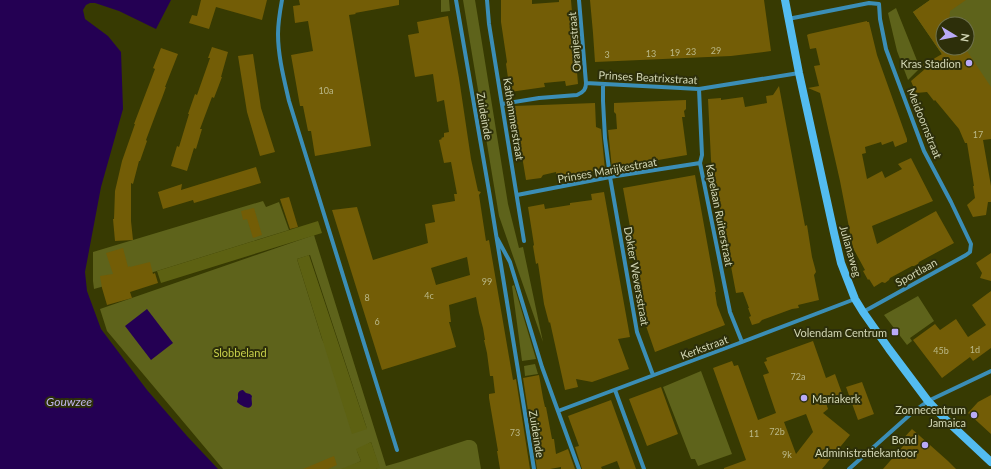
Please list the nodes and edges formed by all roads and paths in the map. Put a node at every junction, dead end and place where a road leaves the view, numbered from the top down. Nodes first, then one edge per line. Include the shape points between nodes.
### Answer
1 (282, 0) edge
2 (456, 0) edge
3 (487, 0) edge
4 (579, 0) edge
5 (785, 0) edge
6 (788, 19) junction
7 (799, 73) junction
8 (586, 83) junction
9 (603, 84) junction
10 (699, 89) junction
11 (502, 104) junction
12 (700, 163) junction
13 (610, 177) junction
14 (517, 195) junction
15 (496, 236) junction
16 (524, 241) dead end
17 (971, 244) joint
18 (856, 299) junction
19 (863, 312) junction
20 (742, 342) junction
21 (991, 371) edge
22 (653, 375) junction
23 (615, 390) junction
24 (928, 401) junction
25 (558, 411) junction
26 (397, 450) dead end
27 (991, 462) edge
28 (534, 469) edge
29 (579, 469) edge
30 (644, 469) edge
31 (849, 469) edge

1 - 26 street via 278,33 280,58 289,101
2 - 15 street, Zuideinde
3 - 11 street, Kathammerstraat
4 - 8 street, Oranjestraat
5 - 6 main road, Julianaweg
6 - 7 main road, Julianaweg
6 - 17 street, Meidoornstraat via 869,3 880,4 880,19 886,48 924,151
7 - 10 street, Prinses Beatrixstraat
7 - 18 main road, Julianaweg via 841,263
8 - 9 street, Prinses Beatrixstraat
8 - 11 street, Prinses Beatrixstraat via 585,90 577,95
9 - 10 street, Prinses Beatrixstraat
9 - 13 street, Dokter Weversstraat via 605,138
10 - 12 street, Kapelaan Ruiterstraat via 702,155
11 - 14 street, Kathammerstraat
12 - 13 street, Prinses Marijkestraat
12 - 20 street, Kapelaan Ruiterstraat via 730,312
13 - 14 street, Prinses Marijkestraat
13 - 22 street, Dokter Weversstraat via 637,332
14 - 16 street, Kathammerstraat
15 - 25 street, Zuideinde via 510,262
15 - 28 street, Zuideinde
17 - 19 street, Sportlaan via 970,252 966,255
18 - 19 main road, Julianaweg
18 - 20 street, Kerkstraat
19 - 24 main road, Julianaweg
20 - 22 street, Kerkstraat
21 - 24 street
22 - 23 street, Kerkstraat
23 - 25 street, Kerkstraat
23 - 30 street
24 - 27 main road, Julianaweg
24 - 31 street via 912,412
25 - 29 street

